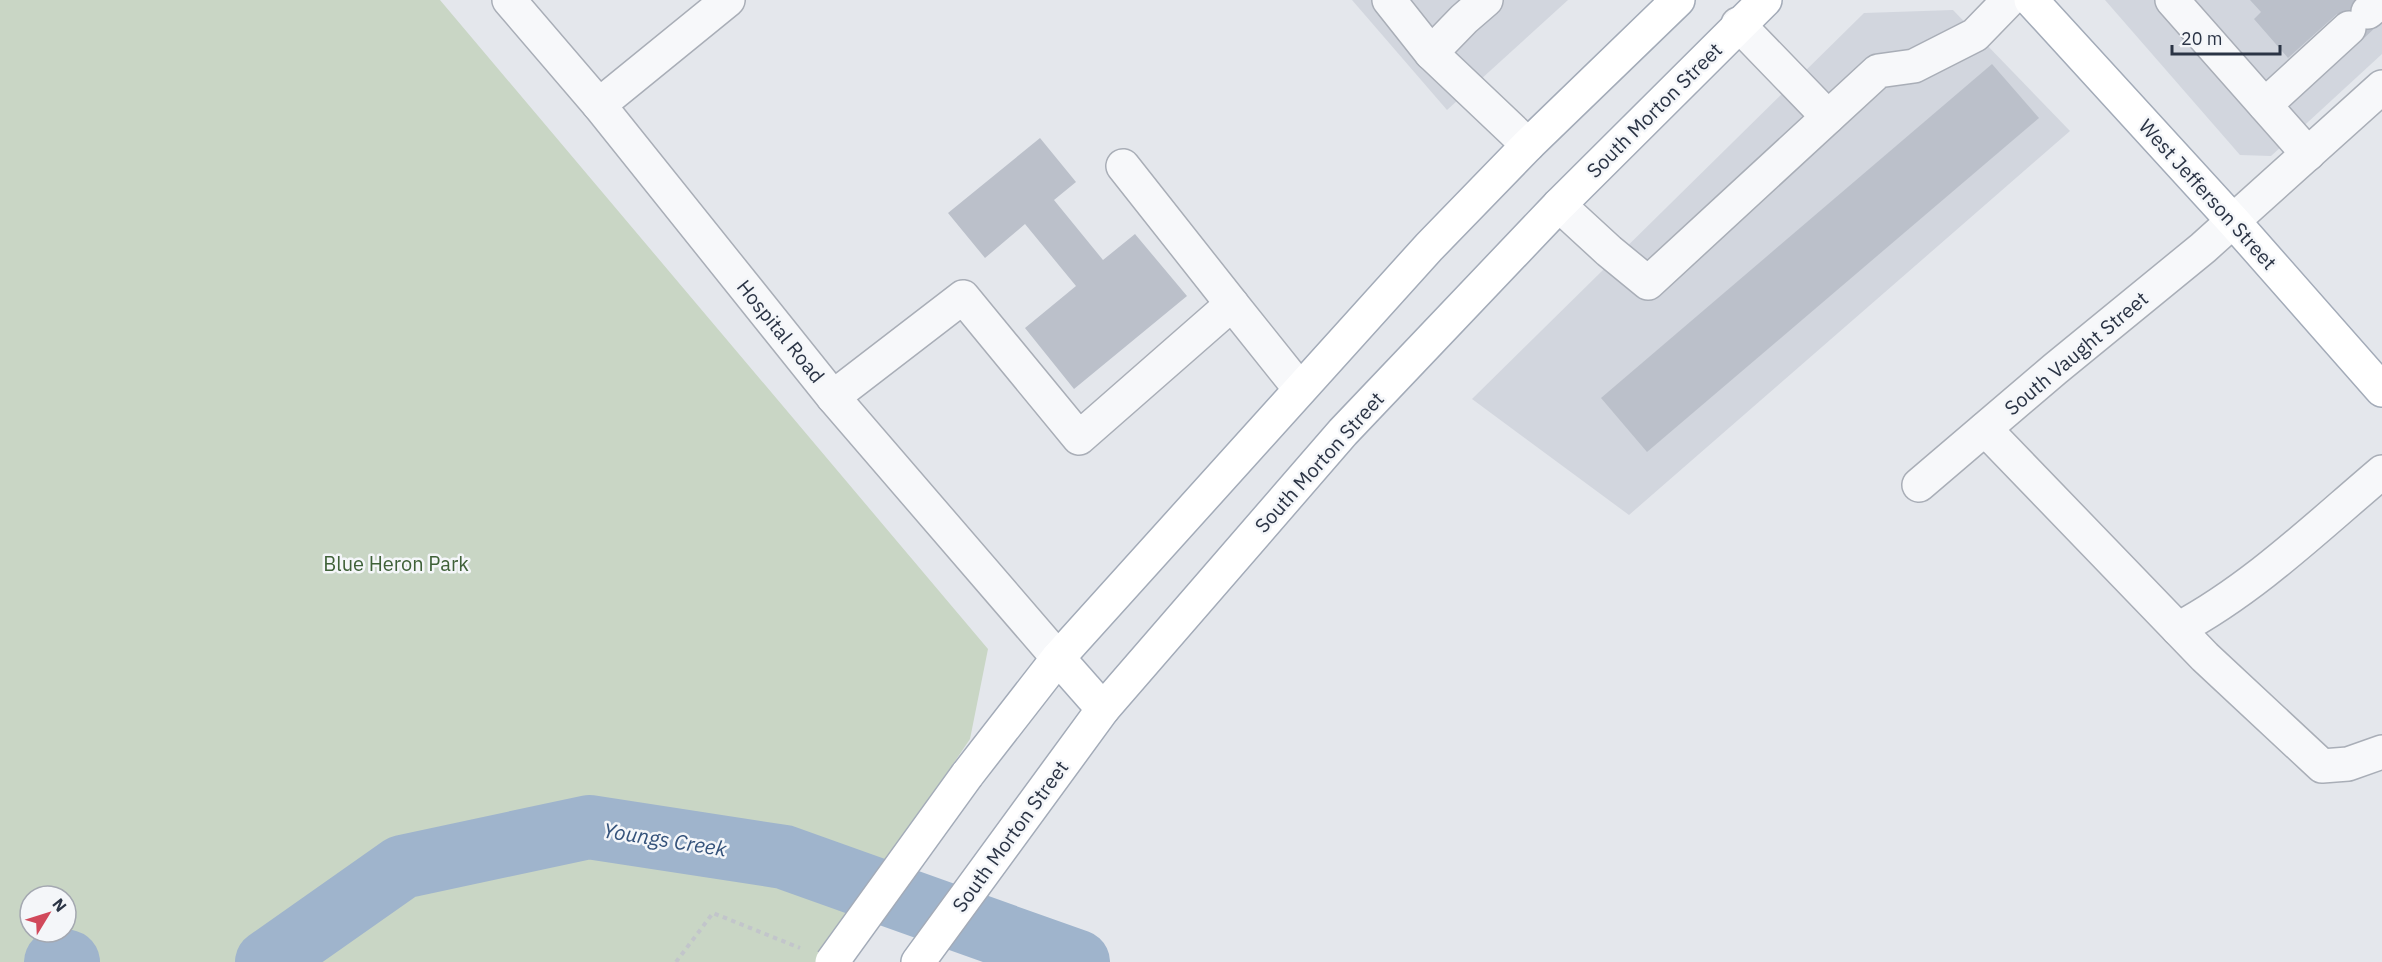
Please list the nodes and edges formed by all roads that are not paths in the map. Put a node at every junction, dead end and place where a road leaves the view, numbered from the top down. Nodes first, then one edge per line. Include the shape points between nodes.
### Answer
1 (509, 0) edge
2 (728, 0) edge
3 (1389, 0) edge
4 (1486, 0) edge
5 (1678, 0) edge
6 (1765, 0) edge
7 (2009, 0) edge
8 (2031, 0) edge
9 (2172, 0) edge
10 (2366, 13) edge
11 (1738, 24) junction
12 (1431, 53) junction
13 (2382, 87) edge
14 (599, 105) junction
15 (2265, 105) junction
16 (1828, 117) junction
17 (1528, 145) junction
18 (2308, 154) junction
19 (1123, 166) dead end
20 (1558, 205) junction
21 (2234, 222) junction
22 (1232, 304) junction
23 (1300, 389) junction
24 (2382, 390) edge
25 (833, 397) junction
26 (1985, 429) junction
27 (2382, 472) edge
28 (1919, 484) dead end
29 (2178, 628) junction
30 (1058, 658) junction
31 (1103, 710) junction
32 (2382, 752) edge
33 (832, 962) edge
34 (918, 962) edge

1 - 14 street, Hospital Road
2 - 14 street
3 - 12 street
4 - 12 street
5 - 17 main road
6 - 11 main road, South Morton Street
7 - 16 street via 1975,34 1914,66 1878,71
8 - 21 main road, West Jefferson Street
9 - 15 street
10 - 15 street
11 - 16 street
11 - 20 main road, South Morton Street
12 - 17 street
13 - 18 street, South Vaught Street
14 - 25 street, Hospital Road
15 - 18 street
16 - 20 street via 1648,283
17 - 23 main road
18 - 21 street, South Vaught Street
19 - 22 street
20 - 31 main road, South Morton Street via 1343,432
21 - 24 main road, West Jefferson Street
21 - 26 street, South Vaught Street
22 - 23 street
22 - 25 street via 1079,438 963,297
23 - 30 main road
25 - 30 street, Hospital Road
26 - 28 street, South Vaught Street
26 - 29 street
27 - 29 street via 2212,611
29 - 32 street via 2322,766 2348,764
30 - 31 main road
30 - 33 main road, bridge via 967,775
31 - 34 main road, South Morton Street

